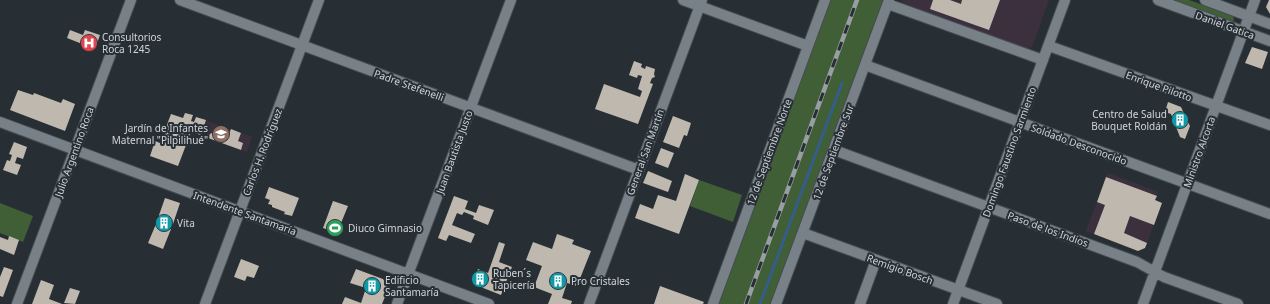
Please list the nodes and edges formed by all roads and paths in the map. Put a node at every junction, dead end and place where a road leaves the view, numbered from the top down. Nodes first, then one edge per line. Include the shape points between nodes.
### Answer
1 (131, 0) edge
2 (180, 0) edge
3 (319, 0) edge
4 (511, 0) edge
5 (683, 0) edge
6 (825, 0) edge
7 (1066, 0) edge
8 (1158, 0) edge
9 (1205, 0) edge
10 (1255, 0) edge
11 (889, 2) edge
12 (701, 3) edge
13 (1249, 16) junction
14 (1270, 24) edge
15 (1244, 31) junction
16 (1270, 41) edge
17 (302, 45) junction
18 (808, 46) junction
19 (1049, 46) junction
20 (1043, 60) junction
21 (865, 65) junction
22 (1216, 106) junction
23 (471, 108) junction
24 (0, 122) edge
25 (1020, 122) junction
26 (1270, 125) edge
27 (75, 150) junction
28 (834, 150) junction
29 (638, 170) junction
30 (1187, 184) junction
31 (989, 207) junction
32 (240, 211) junction
33 (1270, 214) edge
34 (803, 234) junction
35 (876, 260) junction
36 (1155, 272) junction
37 (408, 274) junction
38 (958, 290) junction
39 (18, 304) edge
40 (205, 304) edge
41 (397, 304) edge
42 (489, 304) edge
43 (589, 304) edge
44 (713, 304) edge
45 (776, 304) edge
46 (860, 304) edge
47 (953, 304) edge
48 (997, 304) edge
49 (1143, 304) edge
50 (1238, 304) edge

1 - 27 street, Julio Argentino Roca
2 - 17 street, Padre Stefenelli
3 - 17 street, Carlos H. Rodríguez
4 - 23 street, Juan Bautista Justo
5 - 12 street
6 - 18 street, 12 de Septiembre Norte
7 - 19 street, Domingo Faustino Sarmiento
8 - 15 street, Daniel Gatica
9 - 13 street, Daniel Gatica
10 - 13 street, Ministro Alcorta
11 - 20 street
11 - 21 street, 12 de Septiembre Sur
12 - 18 street
12 - 29 street, General San Martín
13 - 14 street, Daniel Gatica
13 - 15 street, Ministro Alcorta
15 - 16 street, Daniel Gatica
15 - 22 street, Ministro Alcorta
17 - 23 street, Padre Stefenelli
17 - 32 street, Carlos H. Rodríguez
18 - 44 street, 12 de Septiembre Norte
19 - 20 street, Domingo Faustino Sarmiento
19 - 22 street, Enrique Pilotto
20 - 25 street, Domingo Faustino Sarmiento
21 - 25 street, Soldado Desconocido
21 - 28 street, 12 de Septiembre Sur
22 - 26 street, Enrique Pilotto
22 - 30 street, Ministro Alcorta
23 - 29 street, Padre Stefenelli
23 - 37 street, Juan Bautista Justo
24 - 27 street, Intendente Santamaría
25 - 30 street, Soldado Desconocido
25 - 31 street, Domingo Faustino Sarmiento
27 - 32 street, Intendente Santamaría
27 - 39 street, Julio Argentino Roca
28 - 31 street, Paso de los Indios
28 - 34 street, 12 de Septiembre Sur
29 - 43 street, General San Martín
30 - 33 street, Soldado Desconocido
30 - 36 street, Ministro Alcorta
31 - 36 street, Paso de los Indios via 1137,262
31 - 38 street, Domingo Faustino Sarmiento
32 - 37 street, Intendente Santamaría
32 - 40 street, Carlos H. Rodríguez
34 - 35 street, Remigio Bosch
34 - 45 street, 12 de Septiembre Sur
35 - 38 street, Remigio Bosch
35 - 46 street
36 - 49 street, Ministro Alcorta
36 - 50 street, Paso de los Indios
37 - 41 street, Juan Bautista Justo
37 - 42 street, Intendente Santamaría
38 - 47 street, Domingo Faustino Sarmiento
38 - 48 street, Remigio Bosch

